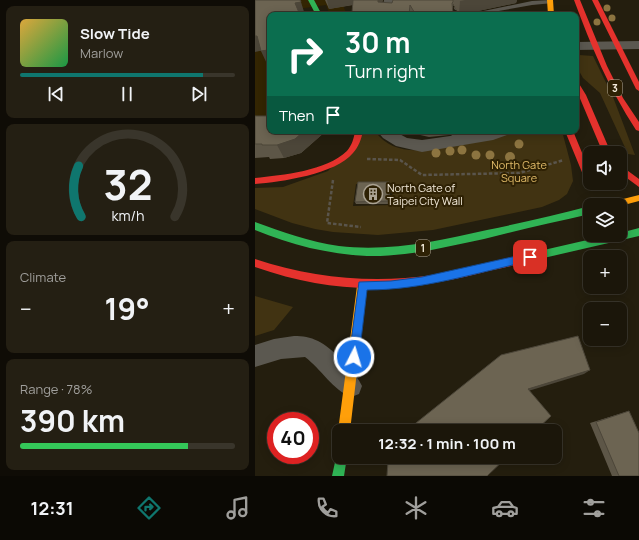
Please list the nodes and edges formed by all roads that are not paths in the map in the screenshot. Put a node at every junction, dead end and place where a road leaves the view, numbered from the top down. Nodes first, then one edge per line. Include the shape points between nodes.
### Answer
1 (311, 0) edge
2 (389, 0) edge
3 (577, 0) edge
4 (595, 0) edge
5 (551, 1) edge
6 (317, 12) edge
7 (387, 12) edge
8 (485, 12) edge
9 (551, 12) edge
10 (617, 45) junction
11 (639, 45) edge
12 (579, 46) edge
13 (595, 46) junction
14 (579, 89) edge
15 (639, 89) edge
16 (639, 128) edge
17 (359, 134) edge
18 (388, 134) edge
19 (495, 134) edge
20 (570, 134) edge
21 (456, 136) edge
22 (604, 146) edge
23 (583, 165) edge
24 (627, 174) edge
25 (255, 181) edge
26 (639, 184) edge
27 (639, 198) edge
28 (627, 201) edge
29 (583, 212) edge
30 (255, 226) edge
31 (639, 232) edge
32 (255, 263) edge
33 (363, 286) junction
34 (255, 356) edge
35 (351, 386) junction
36 (345, 424) edge
37 (340, 464) edge
38 (338, 476) edge

1 - 6 main road
2 - 7 street
3 - 13 main road, 3
4 - 10 main road, 3
5 - 8 lane
5 - 9 main road
10 - 11 street
10 - 13 street
10 - 15 main road, 3
12 - 13 street
13 - 16 main road, 3 via 628,114
14 - 22 main road
17 - 25 main road via 356,146 333,163 288,178
18 - 21 street via 395,140 412,145 430,146
19 - 21 street
20 - 23 main road
24 - 26 main road
27 - 28 main road
29 - 30 main road, 1 via 421,248 376,252 313,245 285,238
31 - 33 main road via 422,281 391,286
32 - 33 main road via 303,279
33 - 35 main road
34 - 35 street via 285,347 309,347 336,369
35 - 36 main road
37 - 38 main road

